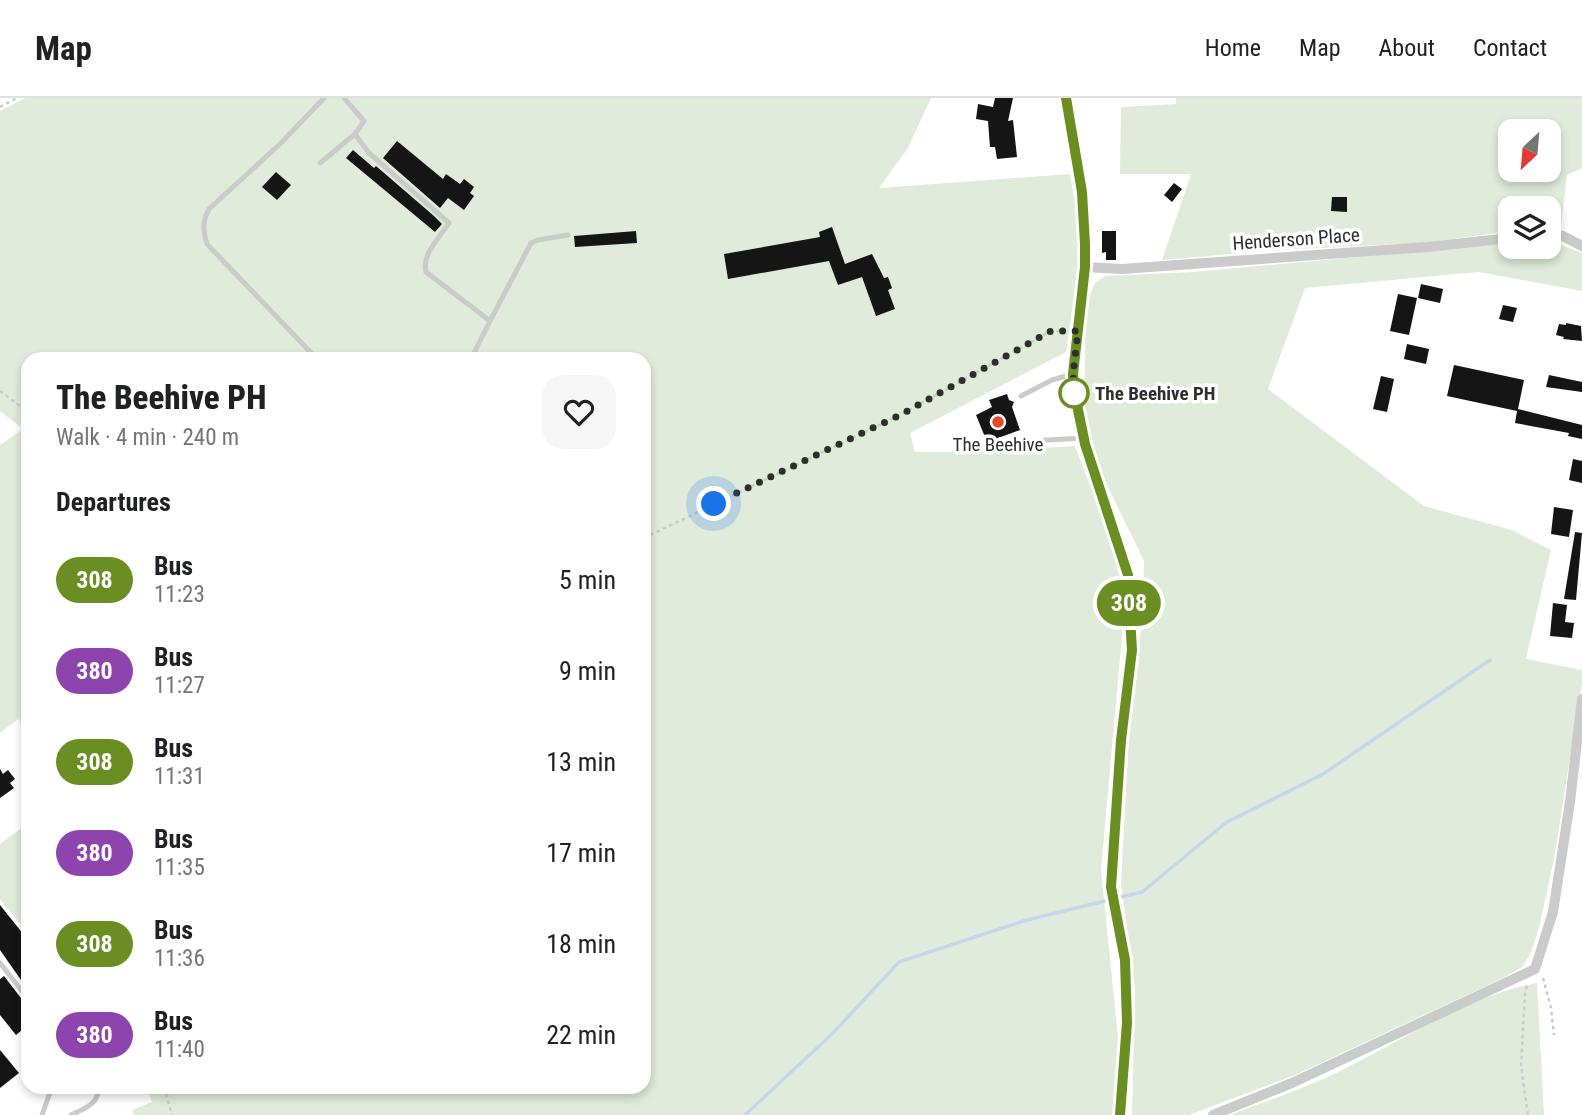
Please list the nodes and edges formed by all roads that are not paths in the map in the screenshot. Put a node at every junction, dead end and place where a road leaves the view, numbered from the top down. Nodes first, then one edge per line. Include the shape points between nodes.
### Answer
1 (324, 98) edge
2 (344, 98) edge
3 (1066, 98) edge
4 (355, 134) junction
5 (320, 163) dead end
6 (568, 235) dead end
7 (1561, 236) edge
8 (1498, 239) edge
9 (1582, 246) edge
10 (1085, 267) junction
11 (490, 321) junction
12 (310, 352) edge
13 (474, 352) edge
14 (1073, 374) junction
15 (1021, 396) dead end
16 (1083, 438) junction
17 (1012, 442) dead end
18 (1582, 699) edge
19 (0, 963) edge
20 (21, 990) edge
21 (50, 1094) edge
22 (98, 1094) edge
23 (42, 1115) edge
24 (71, 1115) edge
25 (1120, 1115) edge
26 (1213, 1115) edge

1 - 12 lane via 209,209 203,230 207,244
2 - 4 lane via 364,121
3 - 10 street via 1082,192
4 - 5 lane
4 - 11 lane via 369,153 449,223 425,260 426,272
6 - 11 lane via 531,243
7 - 9 street
8 - 10 street, Henderson Place via 1122,270
10 - 14 street
11 - 13 lane
14 - 15 lane
14 - 16 street
16 - 17 lane
16 - 25 street via 1128,575 1132,650 1111,887 1125,960 1127,1023
18 - 26 street via 1553,912 1539,973
19 - 20 lane
21 - 23 lane
22 - 24 lane via 93,1103

